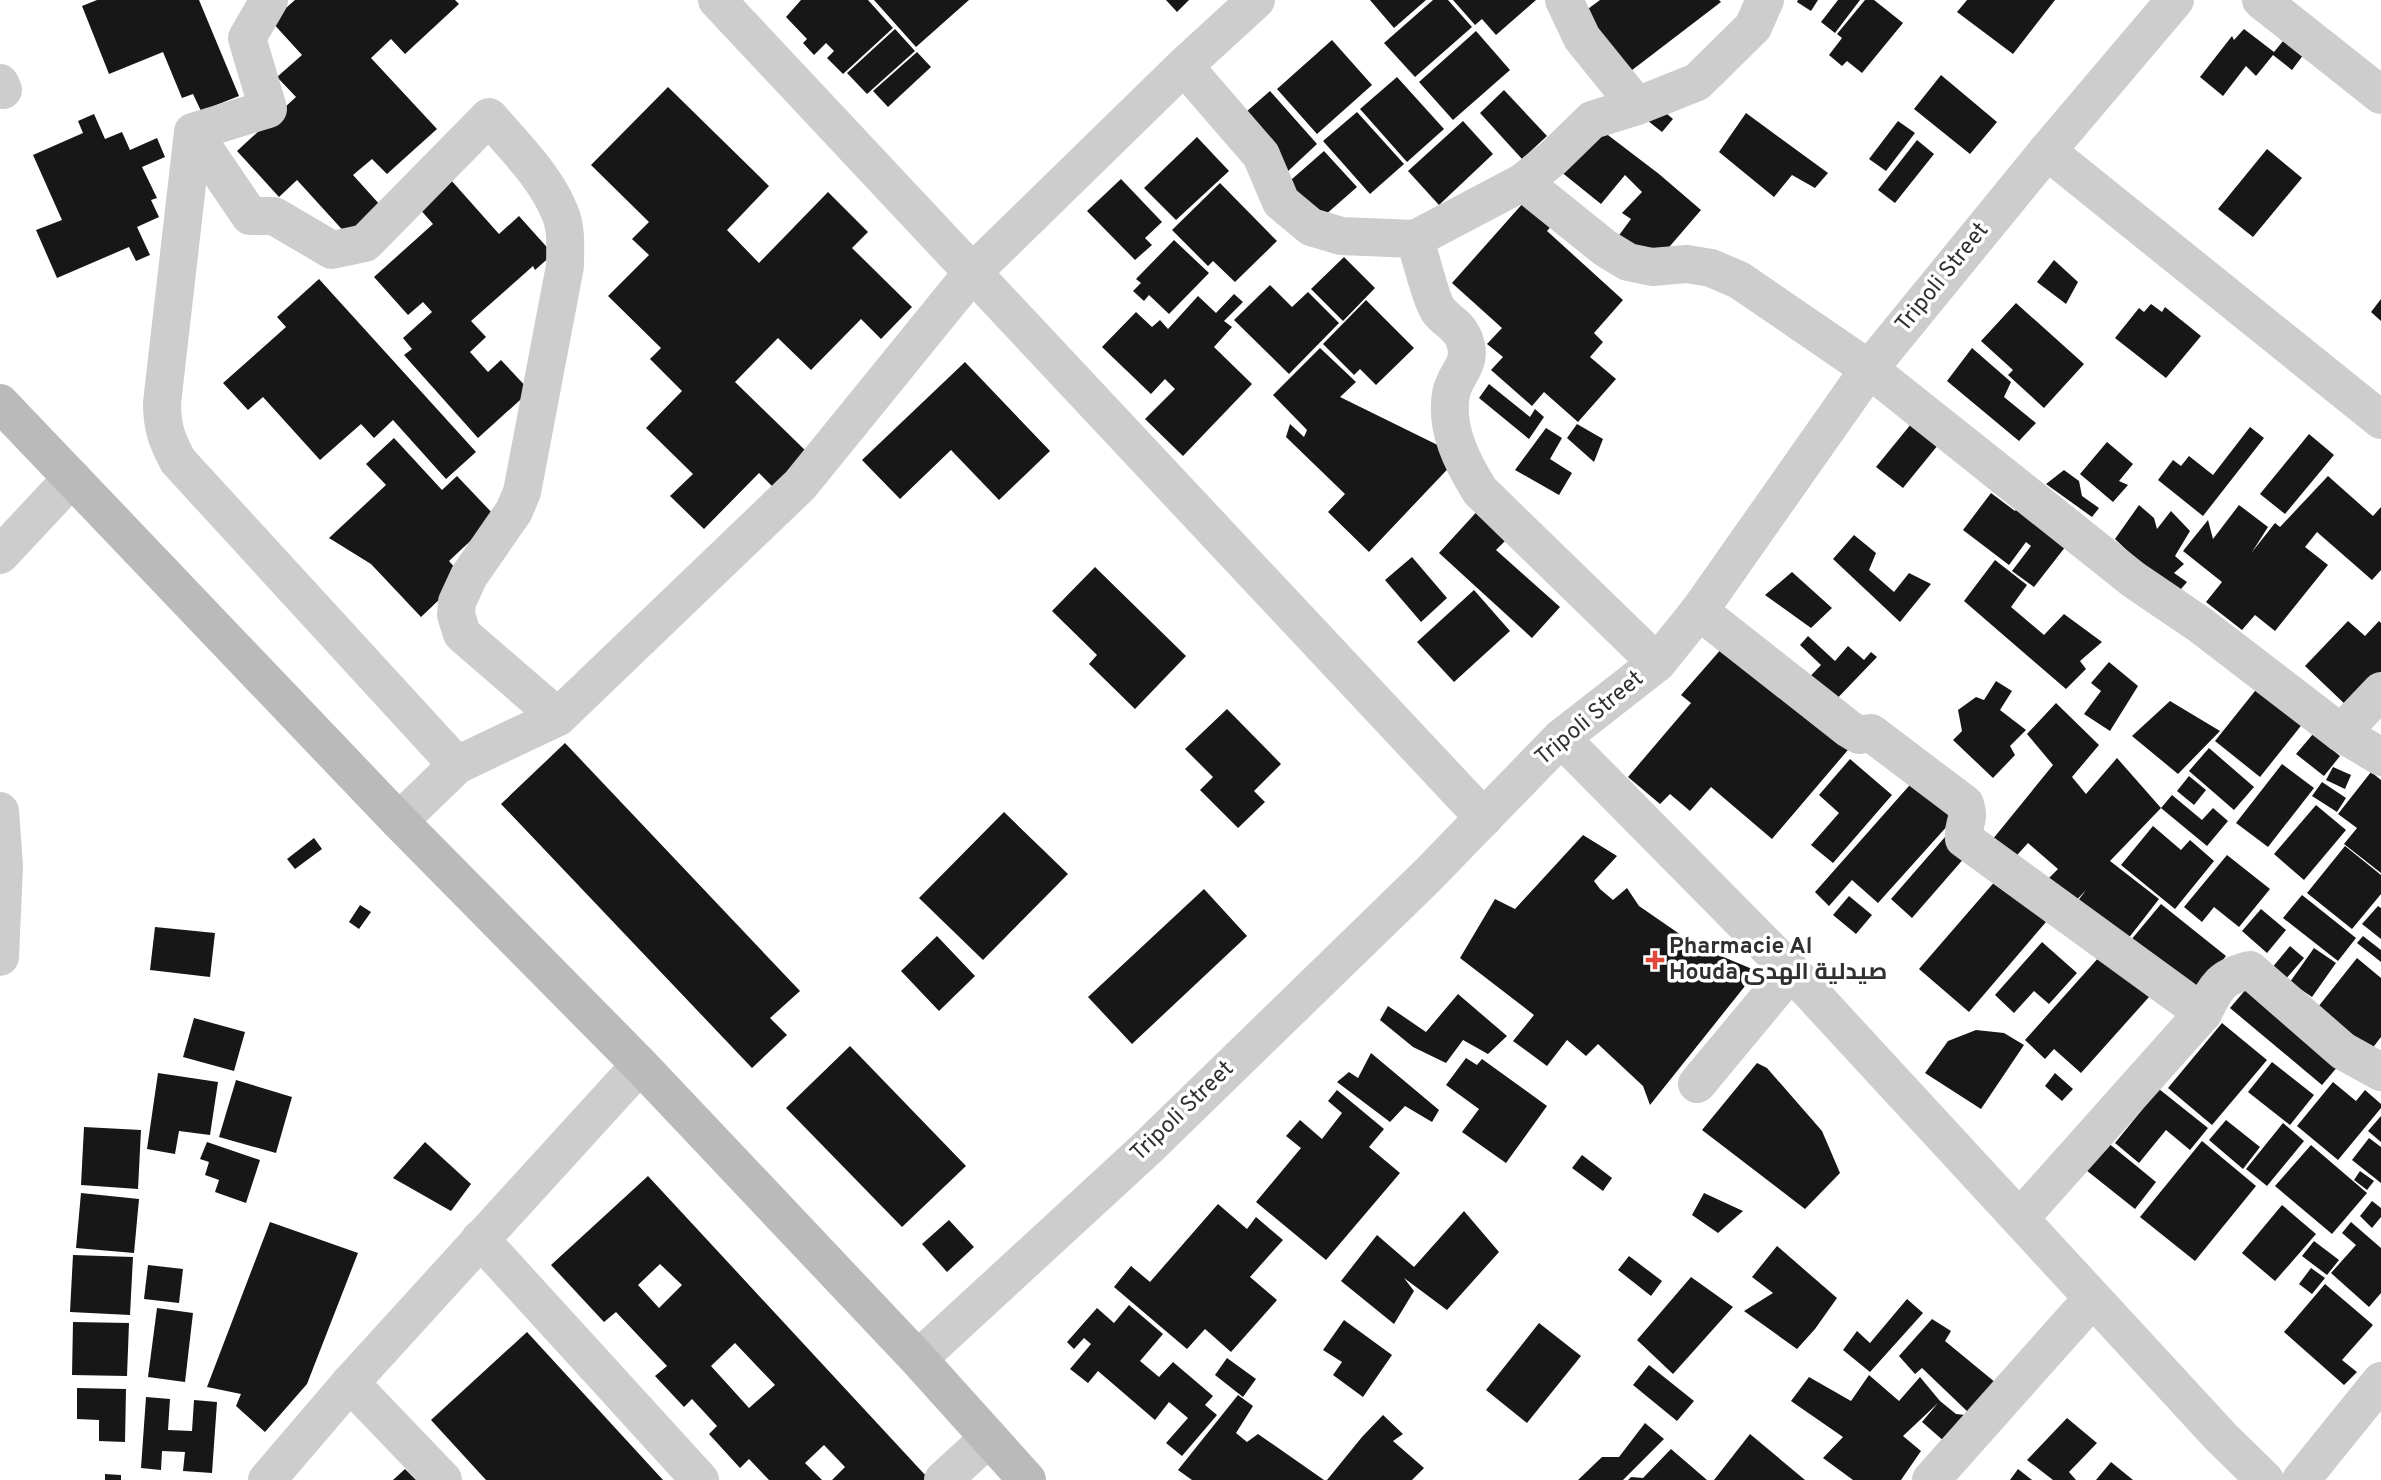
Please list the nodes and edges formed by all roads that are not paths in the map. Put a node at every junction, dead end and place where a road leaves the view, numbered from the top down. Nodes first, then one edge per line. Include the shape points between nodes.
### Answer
1 (268, 0) edge
2 (717, 0) edge
3 (1256, 0) edge
4 (1563, 0) edge
5 (1765, 0) edge
6 (2175, 0) edge
7 (2261, 0) edge
8 (753, 16) edge
9 (1184, 66) junction
10 (2381, 94) edge
11 (1637, 106) junction
12 (193, 132) junction
13 (2047, 150) junction
14 (1523, 182) junction
15 (1415, 239) junction
16 (973, 272) junction
17 (1869, 369) junction
18 (0, 403) edge
19 (2381, 420) edge
20 (72, 478) junction
21 (0, 555) edge
22 (1699, 611) junction
23 (1657, 663) junction
24 (2381, 691) edge
25 (558, 717) junction
26 (2341, 733) junction
27 (1561, 738) junction
28 (2381, 757) edge
29 (457, 765) junction
30 (0, 811) edge
31 (1484, 818) junction
32 (399, 821) junction
33 (0, 957) edge
34 (1791, 971) junction
35 (2203, 1013) junction
36 (640, 1065) junction
37 (2381, 1072) edge
38 (1697, 1083) dead end
39 (2020, 1218) junction
40 (480, 1239) junction
41 (2092, 1298) junction
42 (918, 1359) junction
43 (2381, 1381) edge
44 (350, 1383) junction
45 (989, 1438) junction
46 (267, 1480) edge
47 (443, 1480) edge
48 (700, 1480) edge
49 (943, 1480) edge
50 (1027, 1480) edge
51 (1930, 1480) edge
52 (2265, 1480) edge
53 (2301, 1480) edge

1 - 12 street via 247,38 268,109
2 - 8 street
3 - 9 street
4 - 11 street via 1582,38
5 - 11 street via 1753,27 1697,82
6 - 13 street, Tripoli Street
7 - 10 street
8 - 16 street
9 - 15 street via 1261,155 1281,202 1311,227 1342,236
9 - 16 street
11 - 14 street via 1592,120
12 - 25 street via 250,216 274,216 332,250 365,243 489,117 549,190 561,214 565,266 522,492 469,576 456,615 462,634
12 - 29 street via 162,403 165,437 178,461
13 - 17 street, Tripoli Street
13 - 19 street
14 - 15 street
14 - 17 street via 1628,262 1652,267 1687,264 1730,276
15 - 23 street via 1438,311 1464,338 1468,361 1451,392 1450,418 1466,468 1480,491
16 - 25 street via 800,485
16 - 31 street
17 - 22 street, Tripoli Street
17 - 26 street via 2134,580
18 - 20 main road
20 - 21 street
20 - 32 main road
22 - 23 street, Tripoli Street
22 - 35 street via 1849,729 1859,735 1871,733 1965,804 1969,815 1964,839
23 - 27 street, Tripoli Street
24 - 26 street
25 - 29 street
26 - 28 street
27 - 31 street, Tripoli Street
27 - 34 street
29 - 32 street
30 - 33 street via 4,866
31 - 42 street, Tripoli Street via 1146,1149
32 - 36 main road
34 - 38 street
34 - 39 street
35 - 37 street via 2217,986 2250,970 2343,1051
35 - 39 street
36 - 40 street
36 - 42 main road
39 - 41 street
40 - 44 street
40 - 48 street
41 - 51 street
41 - 52 street
42 - 45 main road
43 - 53 street
44 - 46 street
44 - 47 street
45 - 49 street
45 - 50 main road

